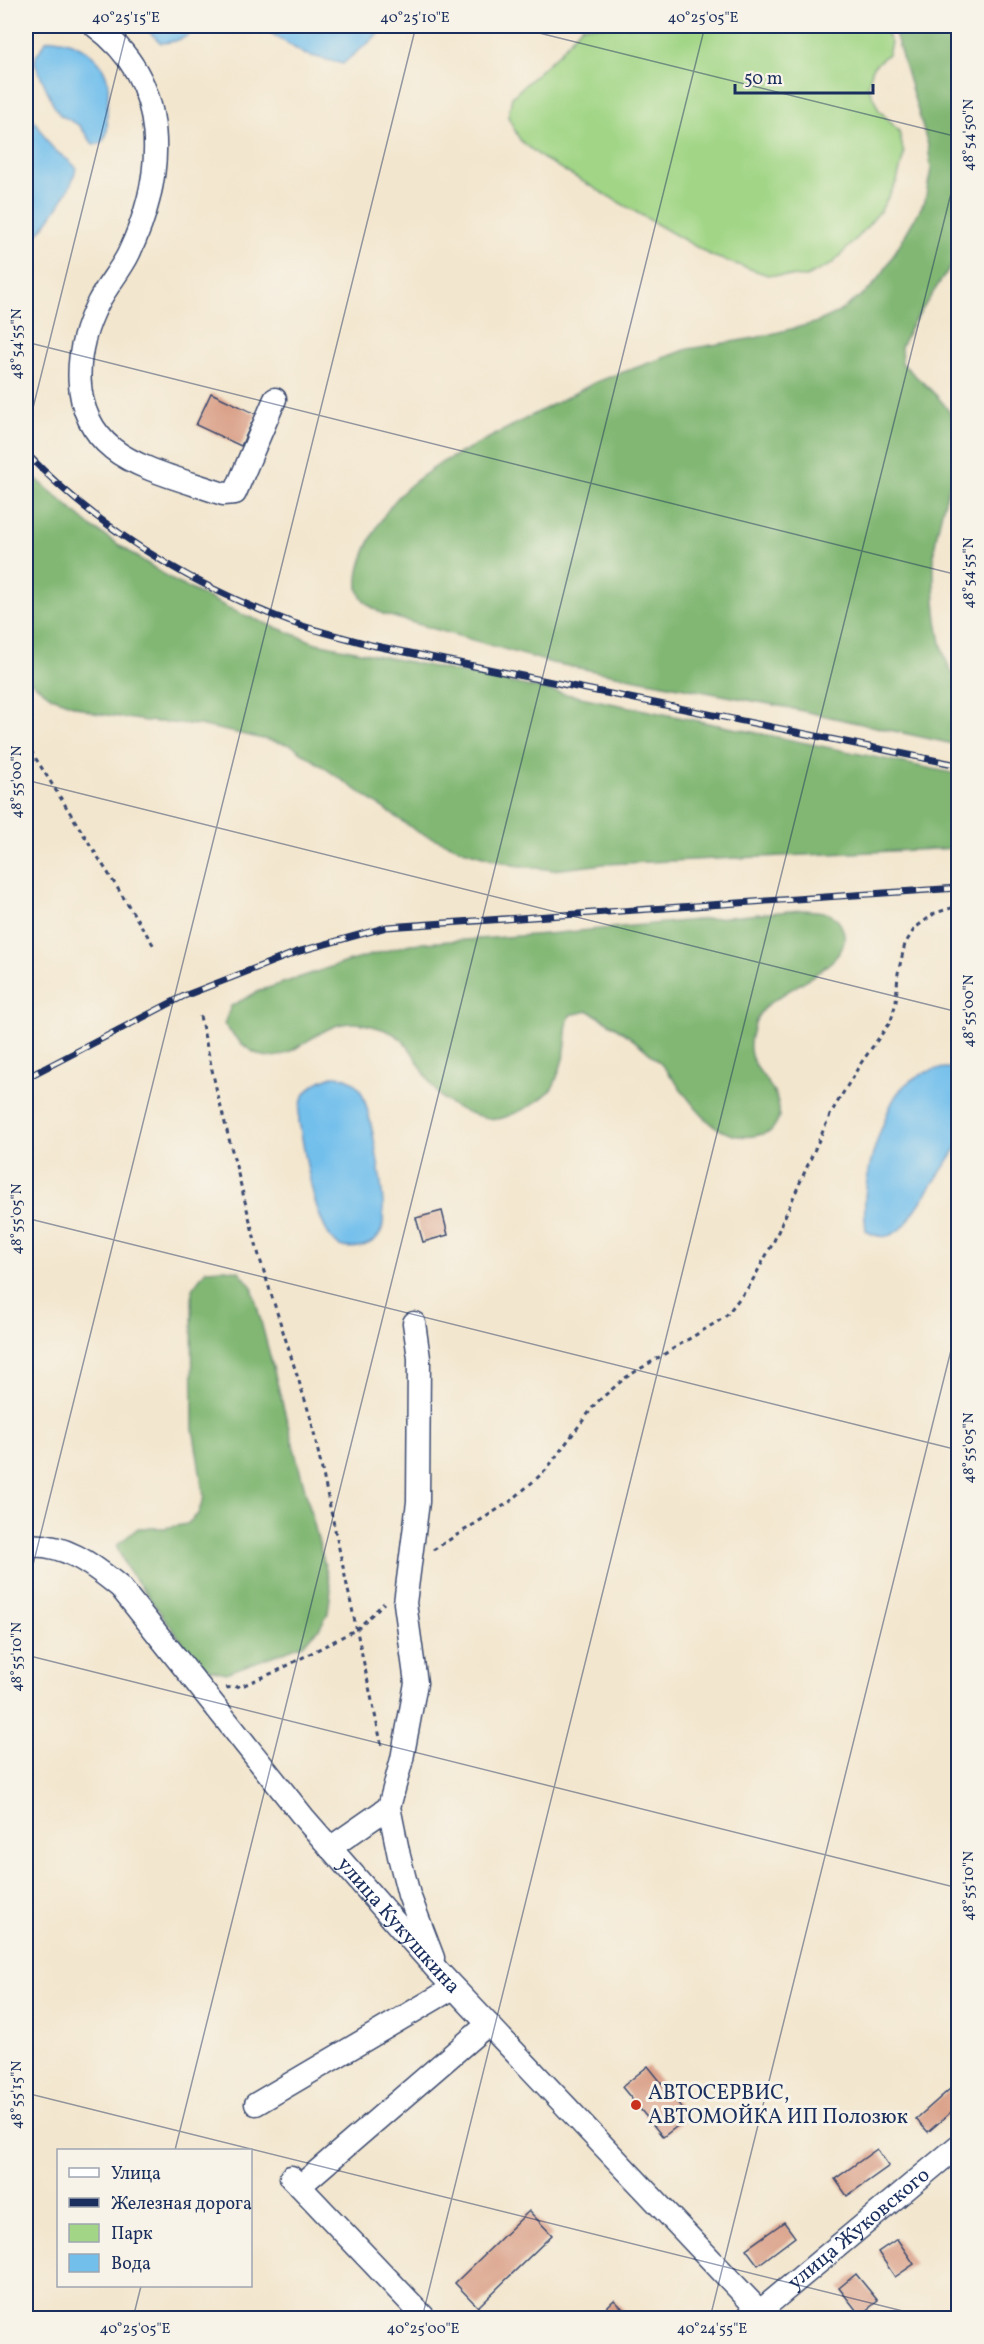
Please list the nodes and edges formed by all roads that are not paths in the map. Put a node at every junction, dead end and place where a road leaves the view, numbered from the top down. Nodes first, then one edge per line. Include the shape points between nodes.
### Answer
1 (95, 26) edge
2 (275, 399) dead end
3 (414, 1323) dead end
4 (30, 1545) edge
5 (389, 1807) junction
6 (330, 1848) junction
7 (438, 1971) junction
8 (453, 1988) junction
9 (488, 2024) junction
10 (256, 2104) dead end
11 (958, 2146) edge
12 (762, 2315) edge
13 (425, 2319) edge

1 - 2 street via 109,36 140,76 151,103 155,143 153,183 146,213 129,255 98,302 84,336 80,384 82,403 93,426 112,448 132,461 223,494 235,493
3 - 5 street via 419,1369 418,1502 405,1603 416,1683
4 - 6 street, улица Кукушкина via 68,1551 120,1587
5 - 6 street
5 - 7 street via 410,1895
6 - 7 street, улица Кукушкина
7 - 8 street, улица Кукушкина
8 - 9 street, улица Кукушкина
8 - 10 street
9 - 12 street, улица Кукушкина
9 - 13 street via 296,2182
11 - 12 street, улица Жуковского

